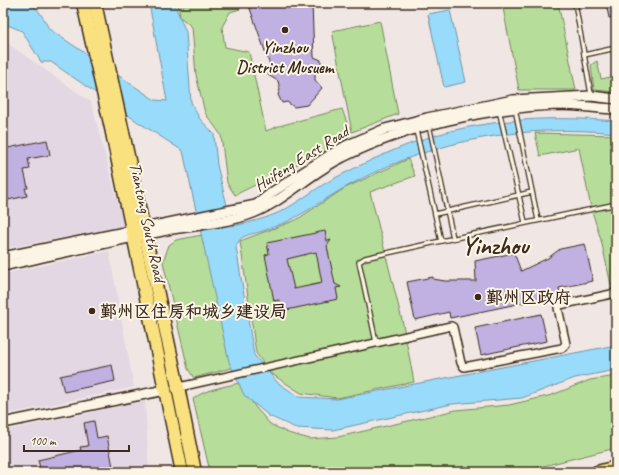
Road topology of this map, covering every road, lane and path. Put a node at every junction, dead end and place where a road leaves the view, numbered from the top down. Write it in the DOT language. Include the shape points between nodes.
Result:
graph roads {
  1 [pos="83,3"];
  2 [pos="95,3"];
  3 [pos="575,3"];
  4 [pos="616,48"];
  5 [pos="584,55"];
  6 [pos="591,96"];
  7 [pos="616,99"];
  8 [pos="514,104"];
  9 [pos="498,106"];
  10 [pos="616,109"];
  11 [pos="428,122"];
  12 [pos="414,125"];
  13 [pos="532,192"];
  14 [pos="518,195"];
  15 [pos="616,208"];
  16 [pos="447,211"];
  17 [pos="435,214"];
  18 [pos="538,220"];
  19 [pos="525,222"];
  20 [pos="139,232"];
  21 [pos="454,238"];
  22 [pos="440,241"];
  23 [pos="3,257"];
  24 [pos="3,266"];
  25 [pos="616,292"];
  26 [pos="376,342"];
  27 [pos="178,387"];
  28 [pos="165,390"];
  29 [pos="3,423"];
  30 [pos="616,467"];
  31 [pos="182,472"];
  32 [pos="195,472"];
  33 [pos="597,472"];
  1 -- 20 [label="main road, Tiantong South Road" via="111,128"];
  2 -- 20 [label="main road" via="116,100"];
  3 -- 5 [label="lane"];
  4 -- 5 [label="lane"];
  5 -- 6 [label="lane"];
  6 -- 7 [label="street, Huifeng East Road"];
  6 -- 8 [label="street, Huifeng East Road"];
  8 -- 9 [label="street, Huifeng East Road"];
  8 -- 10 [label="street, Huifeng East Road"];
  8 -- 13 [label="lane"];
  9 -- 11 [label="street, Huifeng East Road"];
  9 -- 14 [label="lane"];
  11 -- 12 [label="street, Huifeng East Road"];
  11 -- 16 [label="lane"];
  12 -- 17 [label="lane"];
  12 -- 20 [label="street, Huifeng East Road" via="342,157 252,213"];
  13 -- 14 [label="lane"];
  13 -- 18 [label="lane"];
  14 -- 16 [label="lane"];
  14 -- 19 [label="lane"];
  15 -- 18 [label="lane" via="612,205"];
  16 -- 17 [label="lane"];
  16 -- 21 [label="lane"];
  17 -- 22 [label="lane"];
  18 -- 19 [label="lane"];
  19 -- 21 [label="lane"];
  20 -- 23 [label="street, Huifeng East Road"];
  20 -- 24 [label="street, Huifeng East Road"];
  20 -- 27 [label="main road"];
  20 -- 28 [label="main road, Tiantong South Road"];
  21 -- 22 [label="lane"];
  22 -- 26 [label="lane" via="365,258 359,262"];
  25 -- 26 [label="street" via="560,305 558,308 566,344 562,348 464,367 451,326"];
  26 -- 27 [label="street"];
  27 -- 28 [label="street"];
  27 -- 32 [label="main road"];
  28 -- 29 [label="street"];
  28 -- 31 [label="main road, Tiantong South Road"];
  30 -- 33 [label="main road"];
}
